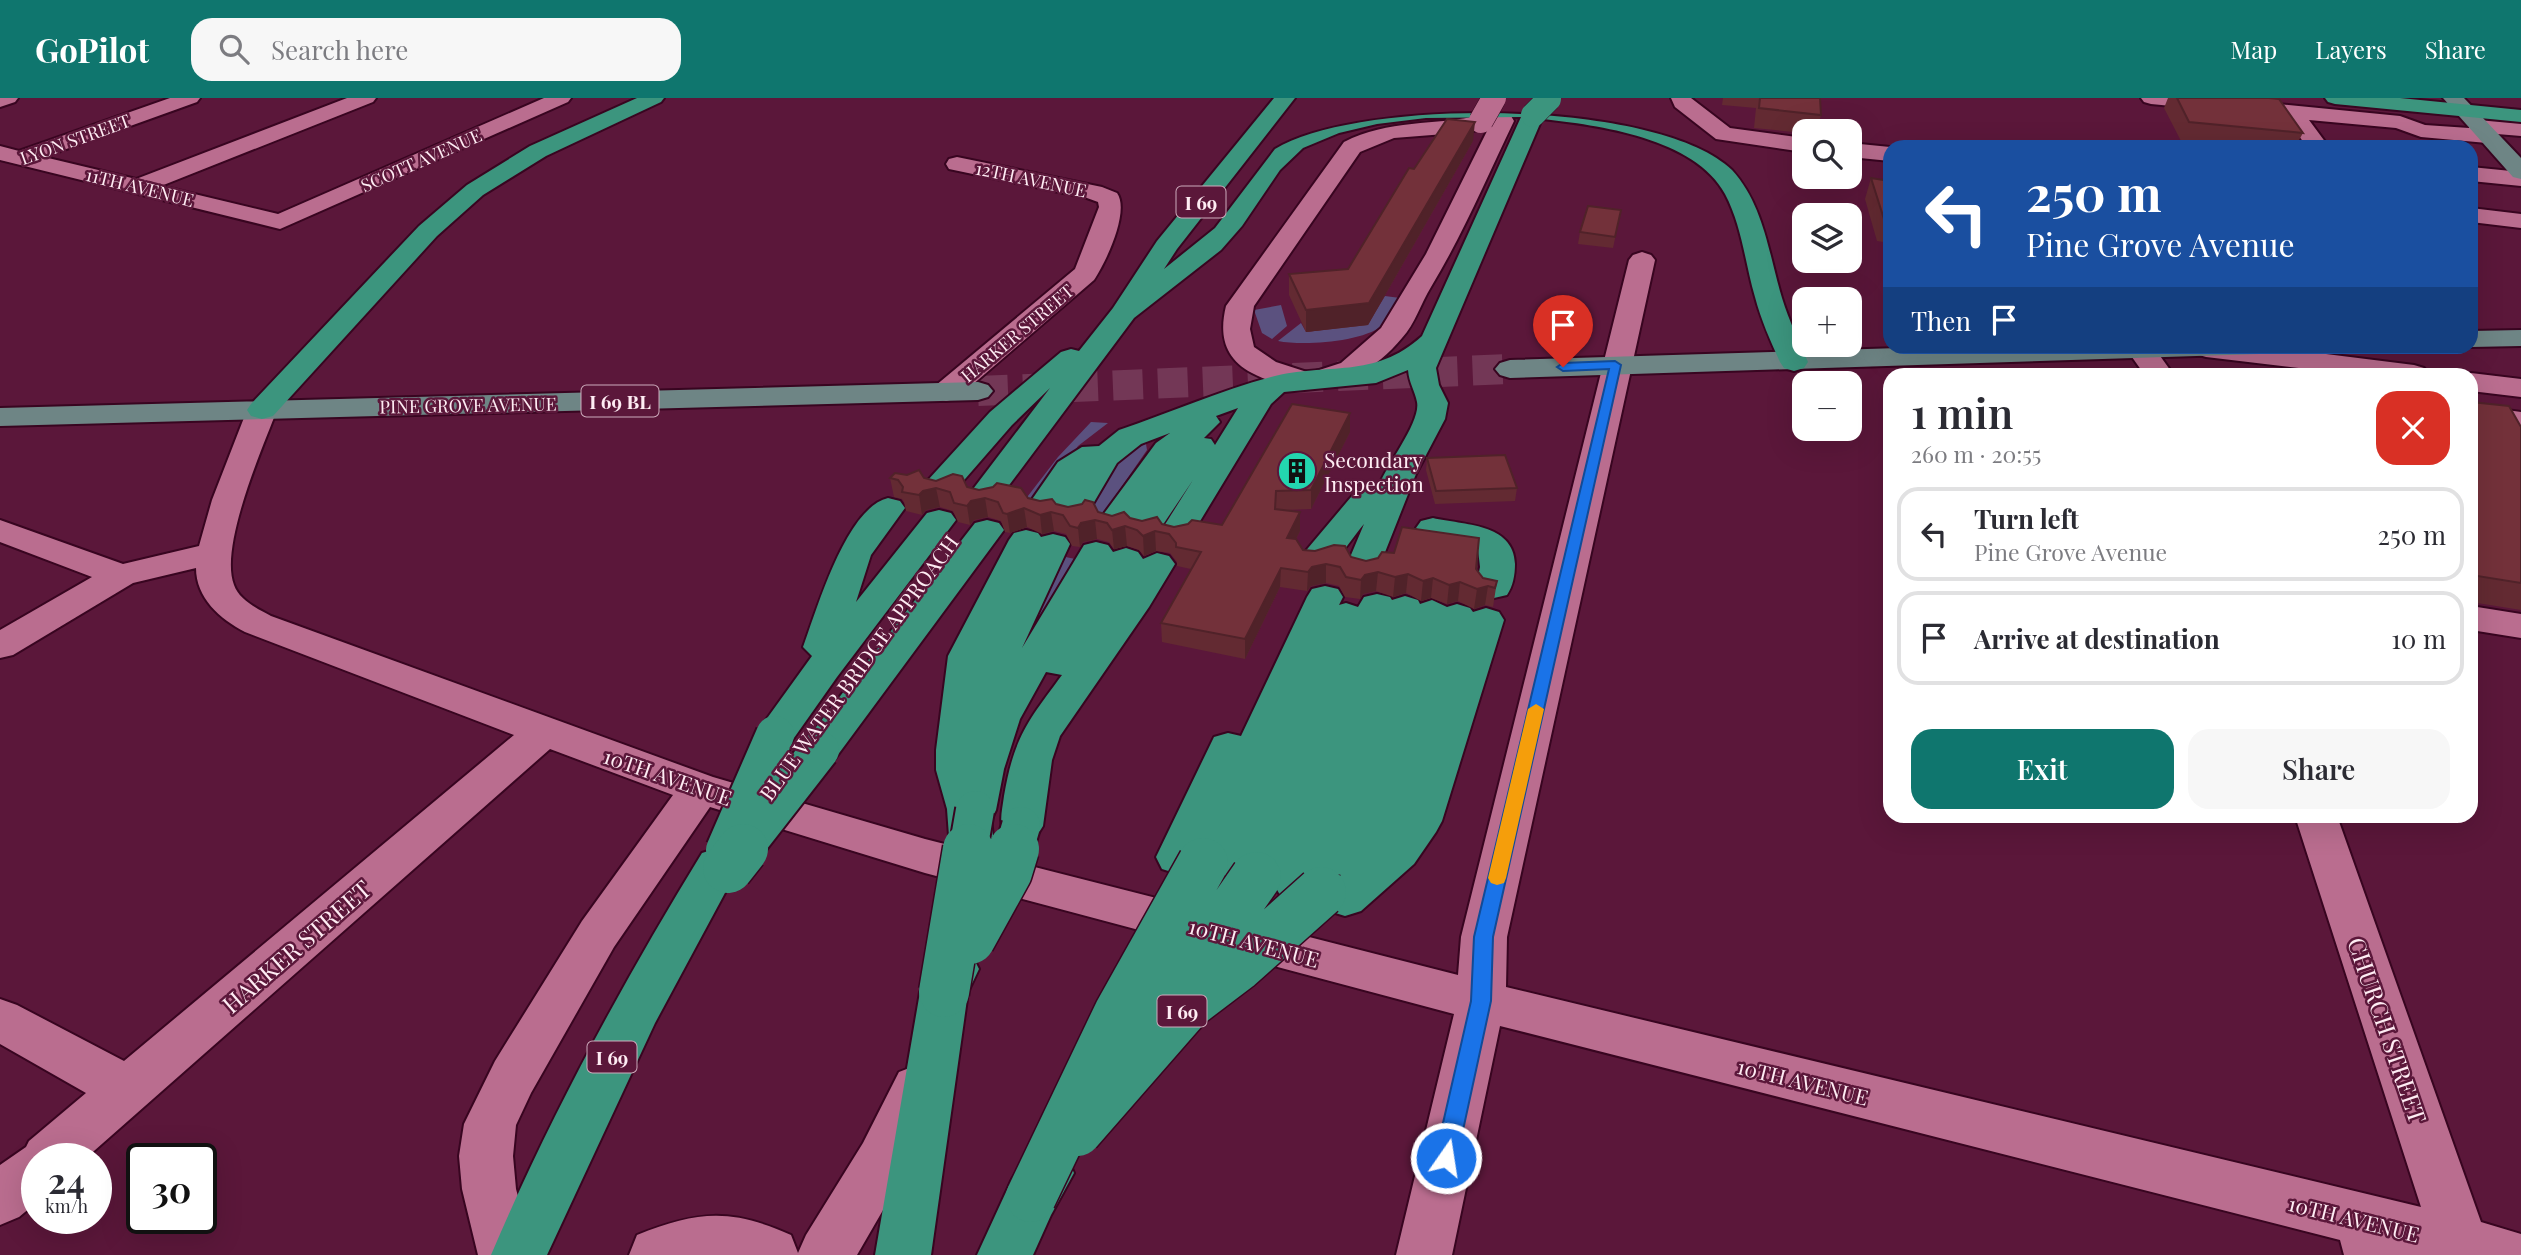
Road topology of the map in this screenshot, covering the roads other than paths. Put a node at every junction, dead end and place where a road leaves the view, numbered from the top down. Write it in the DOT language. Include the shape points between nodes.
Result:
graph roads {
  1 [pos="8,98"];
  2 [pos="190,98"];
  3 [pos="366,98"];
  4 [pos="561,98"];
  5 [pos="654,98"];
  6 [pos="1285,98"];
  7 [pos="1494,98"];
  8 [pos="1516,98"];
  9 [pos="1549,98"];
  10 [pos="1681,98"];
  11 [pos="2151,98"];
  12 [pos="2335,98"];
  13 [pos="0,101"];
  14 [pos="1534,112"];
  15 [pos="2292,112"];
  16 [pos="2521,116"];
  17 [pos="2470,117"];
  18 [pos="2521,130"];
  19 [pos="1484,134"];
  20 [pos="2427,139"];
  21 [pos="2313,140"];
  22 [pos="1792,143"];
  23 [pos="1862,151"];
  24 [pos="1883,153"];
  25 [pos="7,159"];
  26 [pos="957,164"];
  27 [pos="2521,172"];
  28 [pos="2478,175"];
  29 [pos="2521,179"];
  30 [pos="137,187"];
  31 [pos="1105,196"];
  32 [pos="2478,216"];
  33 [pos="2521,221"];
  34 [pos="280,222"];
  35 [pos="1642,260"];
  36 [pos="1112,327"];
  37 [pos="1437,337"];
  38 [pos="2521,338"];
  39 [pos="2478,339"];
  40 [pos="2025,354"];
  41 [pos="2247,354"];
  42 [pos="1794,362"];
  43 [pos="1615,365"];
  44 [pos="1059,366"];
  45 [pos="2343,368"];
  46 [pos="1510,369"];
  47 [pos="2478,383"];
  48 [pos="1281,387"];
  49 [pos="2521,388"];
  50 [pos="978,391"];
  51 [pos="947,392"];
  52 [pos="262,410"];
  53 [pos="2478,415"];
  54 [pos="0,417"];
  55 [pos="2521,421"];
  56 [pos="950,506"];
  57 [pos="1417,511"];
  58 [pos="0,530"];
  59 [pos="1135,543"];
  60 [pos="213,553"];
  61 [pos="121,575"];
  62 [pos="1387,592"];
  63 [pos="2478,619"];
  64 [pos="2521,626"];
  65 [pos="0,646"];
  66 [pos="544,732"];
  67 [pos="798,742"];
  68 [pos="700,789"];
  69 [pos="986,812"];
  70 [pos="2319,823"];
  71 [pos="1264,879"];
  72 [pos="675,937"];
  73 [pos="1181,1000"];
  74 [pos="1481,1001"];
  75 [pos="943,1004"];
  76 [pos="0,1020"];
  77 [pos="1119,1037"];
  78 [pos="129,1090"];
  79 [pos="66,1143"];
  80 [pos="1062,1148"];
  81 [pos="21,1181"];
  82 [pos="1031,1197"];
  83 [pos="0,1199"];
  84 [pos="2367,1238"];
  85 [pos="2483,1250"];
  86 [pos="506,1255"];
  87 [pos="519,1255"];
  88 [pos="657,1255"];
  89 [pos="771,1255"];
  90 [pos="826,1255"];
  91 [pos="903,1255"];
  92 [pos="1005,1255"];
  93 [pos="1424,1255"];
  1 -- 13 [label="street"];
  2 -- 25 [label="street, LYON STREET"];
  3 -- 30 [label="street"];
  4 -- 34 [label="street, SCOTT AVENUE"];
  5 -- 52 [label="highway" via="529,156 468,195 428,231"];
  6 -- 36 [label="highway, I 69" via="1166,246"];
  7 -- 19 [label="street, bridge"];
  8 -- 19 [label="street"];
  9 -- 14 [label="highway, bridge"];
  10 -- 22 [label="street" via="1724,134"];
  11 -- 15 [label="street"];
  12 -- 17 [label="highway"];
  14 -- 37 [label="highway, I 69"];
  15 -- 20 [label="street" via="2400,122"];
  15 -- 21 [label="street"];
  16 -- 17 [label="highway"];
  17 -- 18 [label="street"];
  17 -- 20 [label="street"];
  17 -- 27 [label="main road"];
  19 -- 48 [label="street" via="1475,181 1439,254 1384,341 1351,369"];
  19 -- 48 [label="street" via="1390,132 1352,148 1240,306 1236,321 1241,349 1278,374"];
  23 -- 24 [label="street"];
  25 -- 30 [label="street, 11TH AVENUE"];
  26 -- 31 [label="street, 12TH AVENUE"];
  28 -- 29 [label="street"];
  30 -- 34 [label="street, 11TH AVENUE"];
  31 -- 51 [label="street, HARKER STREET" via="1111,207 1085,274"];
  32 -- 33 [label="street"];
  35 -- 43 [label="street"];
  36 -- 42 [label="highway" via="1212,245 1277,159 1296,143 1366,115 1461,104 1590,116 1660,137 1697,155 1725,177 1746,217 1773,315"];
  36 -- 44 [label="highway"];
  36 -- 56 [label="highway" via="1091,387"];
  37 -- 48 [label="highway, I 69" via="1419,354 1384,372"];
  37 -- 57 [label="highway, I 69" via="1421,376 1432,410"];
  38 -- 39 [label="main road"];
  40 -- 42 [label="main road"];
  41 -- 45 [label="street"];
  42 -- 43 [label="main road"];
  43 -- 46 [label="main road"];
  43 -- 74 [label="street" via="1484,937"];
  44 -- 56 [label="highway"];
  44 -- 56 [label="highway" via="993,406 944,448"];
  47 -- 49 [label="street"];
  48 -- 59 [label="highway, I 69" via="1259,399"];
  48 -- 59 [label="highway, I 69" via="1216,423"];
  48 -- 69 [label="highway, I 69" via="1130,437 1069,469 1049,527 967,656 957,770"];
  50 -- 51 [label="main road, PINE GROVE AVENUE / I 69 BL"];
  51 -- 52 [label="main road, PINE GROVE AVENUE / I 69 BL"];
  52 -- 54 [label="main road, PINE GROVE AVENUE / I 69 BL"];
  52 -- 60 [label="street, 10TH AVENUE"];
  53 -- 55 [label="street"];
  56 -- 67 [label="highway"];
  56 -- 67 [label="highway" via="823,668"];
  56 -- 67 [label="highway" via="845,606 822,647"];
  57 -- 62 [label="highway, I 69"];
  57 -- 62 [label="highway, I 69" via="1404,524"];
  57 -- 62 [label="highway, I 69" via="1491,544 1499,561"];
  58 -- 61 [label="street"];
  59 -- 69 [label="highway, I 69" via="1031,760"];
  59 -- 69 [label="highway, I 69" via="1009,701 992,739"];
  60 -- 61 [label="street"];
  60 -- 66 [label="street, 10TH AVENUE" via="216,588 249,620"];
  61 -- 65 [label="street"];
  62 -- 71 [label="highway, I 69"];
  62 -- 71 [label="highway, I 69"];
  62 -- 71 [label="highway, I 69" via="1352,822 1342,839"];
  62 -- 71 [label="highway, I 69" via="1467,684 1421,821 1398,852"];
  63 -- 64 [label="street"];
  66 -- 68 [label="street, 10TH AVENUE"];
  66 -- 78 [label="street, HARKER STREET"];
  67 -- 72 [label="highway, bridge"];
  67 -- 72 [label="highway, BLUE WATER BRIDGE APPROACH / I 69, bridge"];
  68 -- 74 [label="street, 10TH AVENUE" via="925,856"];
  68 -- 86 [label="street" via="598,934 490,1124 485,1156 489,1189"];
  69 -- 75 [label="highway, I 69, bridge"];
  69 -- 75 [label="highway, I 69, bridge" via="1007,872 970,939"];
  70 -- 85 [label="street, CHURCH STREET"];
  71 -- 73 [label="highway, I 69, bridge"];
  71 -- 73 [label="highway, I 69, bridge" via="1238,966"];
  71 -- 77 [label="highway, I 69, bridge"];
  72 -- 87 [label="highway, BLUE WATER BRIDGE APPROACH / I 69" via="568,1144"];
  73 -- 77 [label="highway, I 69"];
  73 -- 80 [label="highway, I 69, bridge"];
  74 -- 84 [label="street, 10TH AVENUE"];
  74 -- 93 [label="street"];
  75 -- 90 [label="street" via="907,1113"];
  75 -- 91 [label="highway"];
  76 -- 78 [label="street"];
  77 -- 80 [label="highway, I 69, bridge"];
  77 -- 82 [label="highway, I 69, bridge"];
  78 -- 79 [label="street, HARKER STREET"];
  80 -- 82 [label="highway, I 69, bridge"];
  81 -- 83 [label="street"];
  82 -- 92 [label="highway, I 69"];
  84 -- 85 [label="street, 10TH AVENUE"];
  88 -- 89 [label="street" via="706,1242 737,1243"];
}
